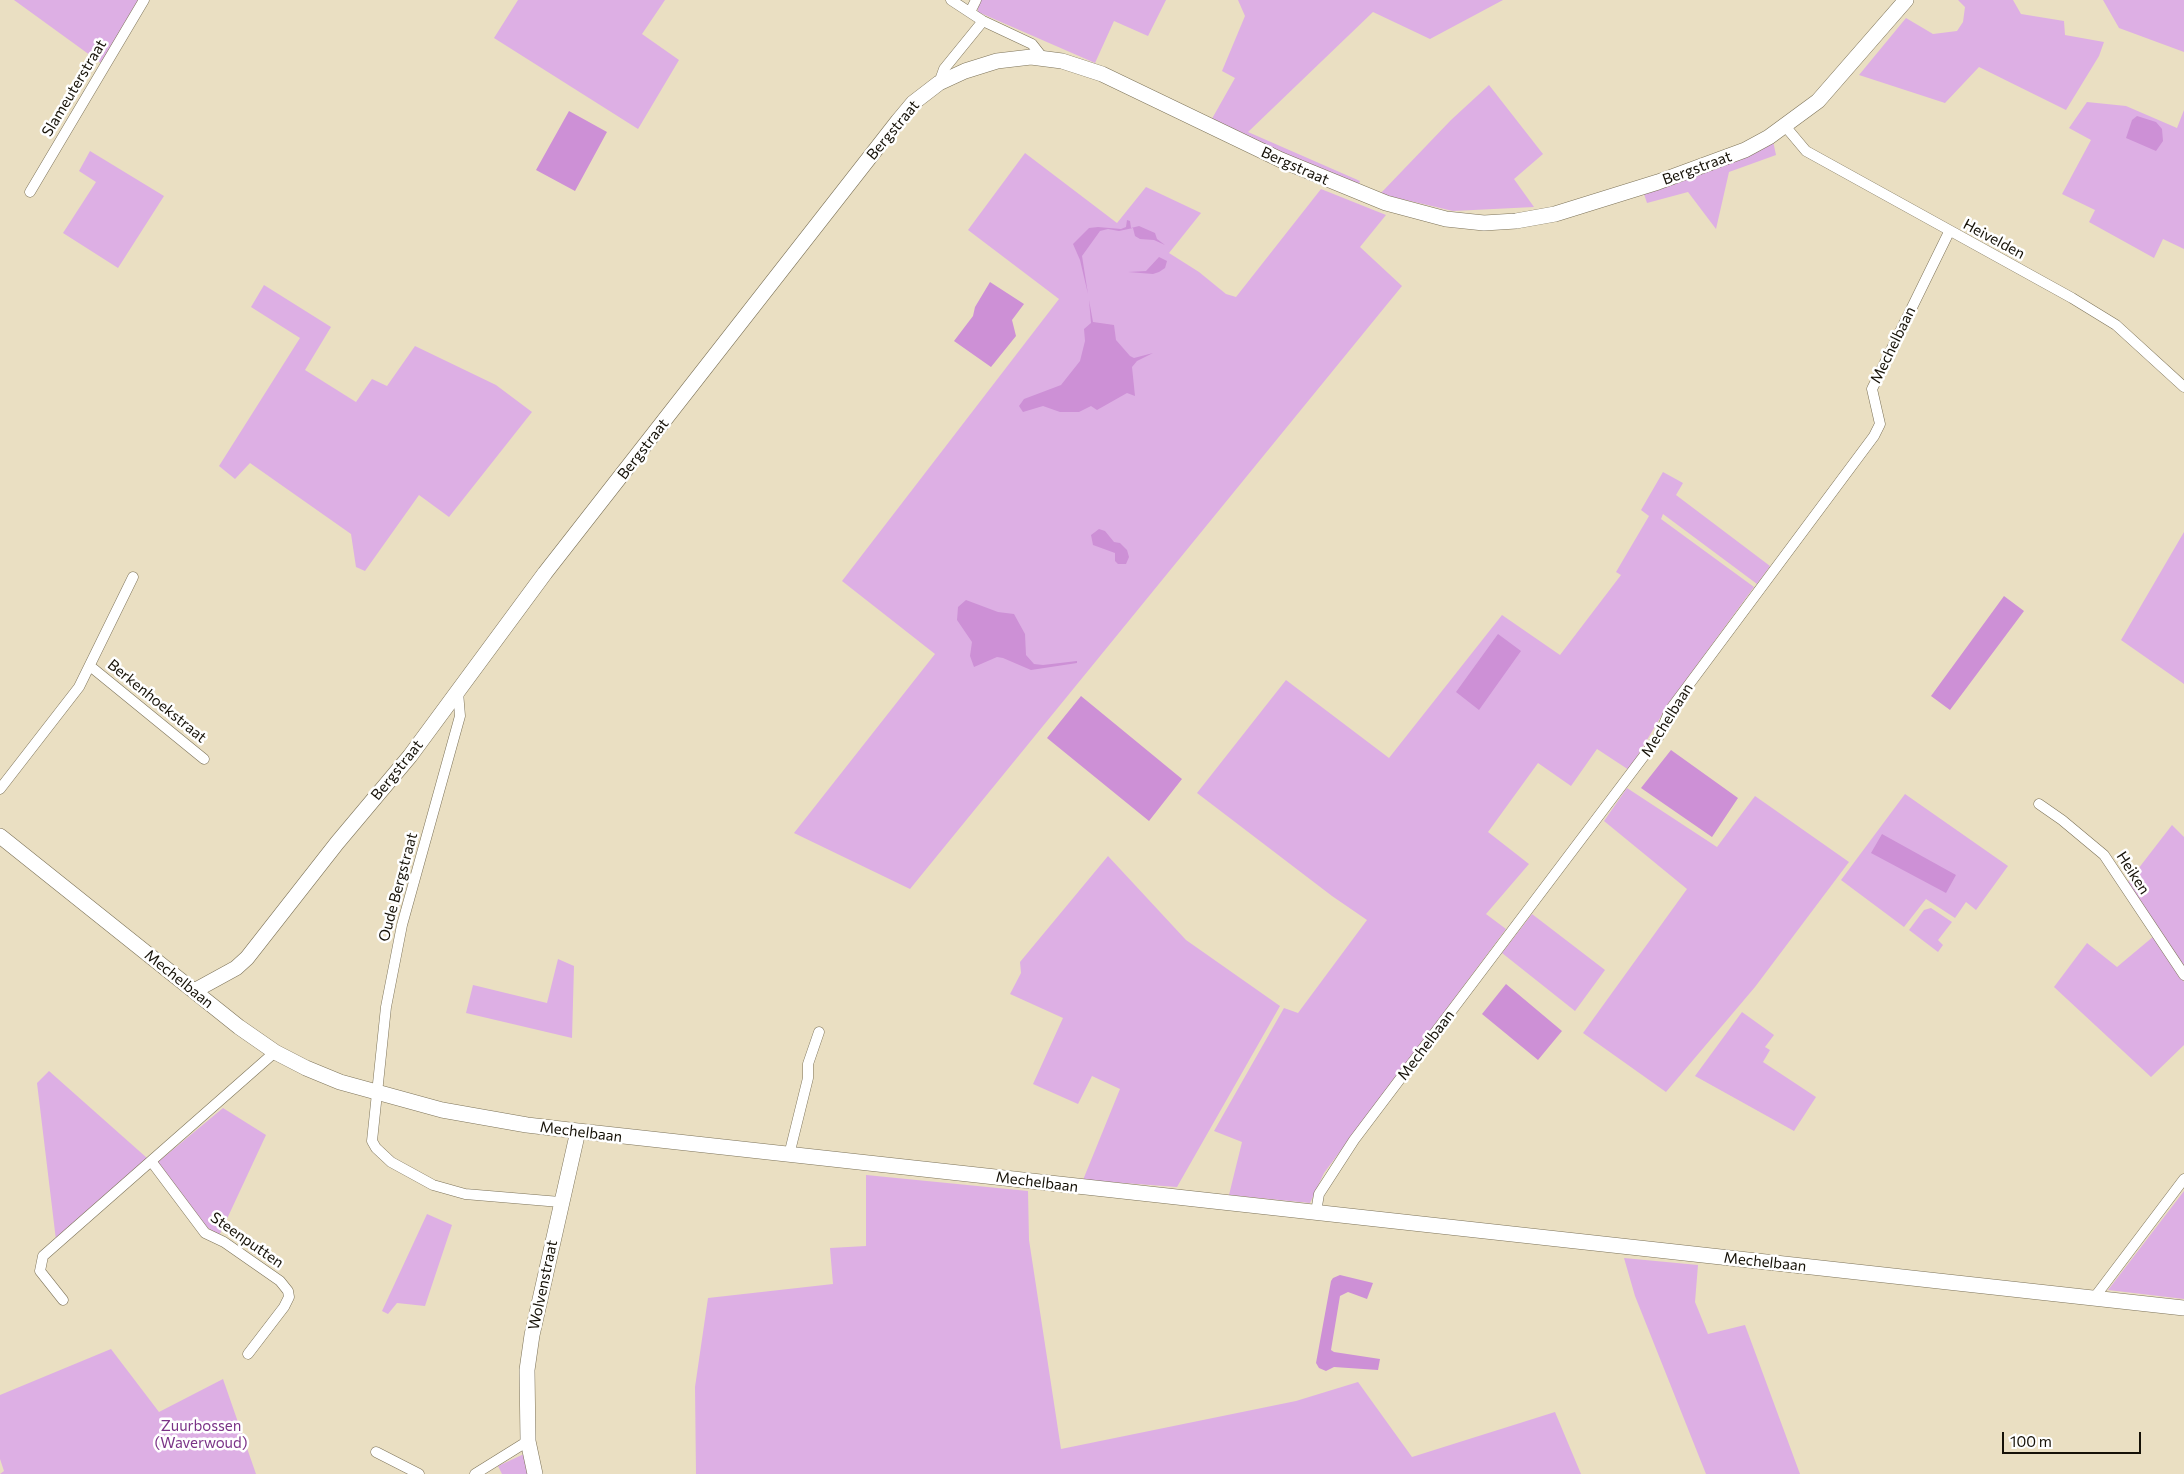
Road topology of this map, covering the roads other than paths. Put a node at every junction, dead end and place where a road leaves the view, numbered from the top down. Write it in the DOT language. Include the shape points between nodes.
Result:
graph roads {
  1 [pos="144,0"];
  2 [pos="951,0"];
  3 [pos="976,0"];
  4 [pos="1906,0"];
  5 [pos="970,12"];
  6 [pos="983,21"];
  7 [pos="1043,58"];
  8 [pos="939,83"];
  9 [pos="1785,126"];
  10 [pos="30,192"];
  11 [pos="1950,232"];
  12 [pos="2184,387"];
  13 [pos="133,577"];
  14 [pos="90,666"];
  15 [pos="458,692"];
  16 [pos="204,759"];
  17 [pos="0,789"];
  18 [pos="2039,804"];
  19 [pos="0,836"];
  20 [pos="2184,975"];
  21 [pos="194,991"];
  22 [pos="819,1032"];
  23 [pos="275,1052"];
  24 [pos="376,1093"];
  25 [pos="578,1132"];
  26 [pos="788,1154"];
  27 [pos="151,1160"];
  28 [pos="2184,1179"];
  29 [pos="560,1202"];
  30 [pos="1316,1212"];
  31 [pos="2094,1298"];
  32 [pos="63,1300"];
  33 [pos="2184,1308"];
  34 [pos="248,1354"];
  35 [pos="528,1441"];
  36 [pos="376,1452"];
  37 [pos="419,1474"];
  38 [pos="475,1474"];
  39 [pos="535,1474"];
  1 -- 10 [label="street, Slameuterstraat"];
  2 -- 5 [label="street"];
  3 -- 5 [label="street"];
  4 -- 9 [label="street, Bergstraat" via="1818,101"];
  5 -- 6 [label="street"];
  6 -- 7 [label="street" via="1032,44"];
  6 -- 8 [label="street" via="944,69"];
  7 -- 8 [label="street, Bergstraat" via="997,61"];
  7 -- 9 [label="street, Bergstraat" via="1102,74 1212,129 1352,191 1416,213 1462,221 1516,221 1555,214 1746,150"];
  8 -- 15 [label="street, Bergstraat" via="913,103 898,121 545,573"];
  9 -- 11 [label="street, Heivelden" via="1806,151"];
  11 -- 12 [label="street, Heivelden" via="2116,325"];
  11 -- 30 [label="street, Mechelbaan" via="1872,389 1880,424 1874,436 1670,710 1659,736 1354,1140 1319,1194"];
  13 -- 14 [label="street, Berkenhoekstraat"];
  14 -- 16 [label="street, Berkenhoekstraat"];
  14 -- 17 [label="street, Berkenhoekstraat" via="79,687"];
  15 -- 21 [label="street, Bergstraat" via="247,958 236,968"];
  15 -- 24 [label="street, Oude Bergstraat" via="460,716 400,934 386,1007"];
  18 -- 20 [label="street, Heiken" via="2104,855"];
  19 -- 21 [label="street, Mechelbaan"];
  21 -- 23 [label="street, Mechelbaan"];
  22 -- 26 [label="street" via="808,1064 808,1078"];
  23 -- 24 [label="street, Mechelbaan" via="322,1075"];
  23 -- 27 [label="street"];
  24 -- 25 [label="street, Mechelbaan" via="480,1117"];
  24 -- 29 [label="street" via="372,1140 391,1162 433,1185 465,1194"];
  25 -- 26 [label="street, Mechelbaan"];
  25 -- 29 [label="street, Wolvenstraat"];
  26 -- 30 [label="street, Mechelbaan"];
  27 -- 32 [label="street" via="43,1256 40,1271"];
  27 -- 34 [label="street, Steenputten" via="205,1232 280,1281 288,1291 289,1297"];
  28 -- 31 [label="street"];
  29 -- 35 [label="street, Wolvenstraat" via="530,1352"];
  30 -- 31 [label="street, Mechelbaan"];
  31 -- 33 [label="street, Mechelbaan"];
  35 -- 38 [label="street"];
  35 -- 39 [label="street, Wolvenstraat"];
  36 -- 37 [label="street"];
}
